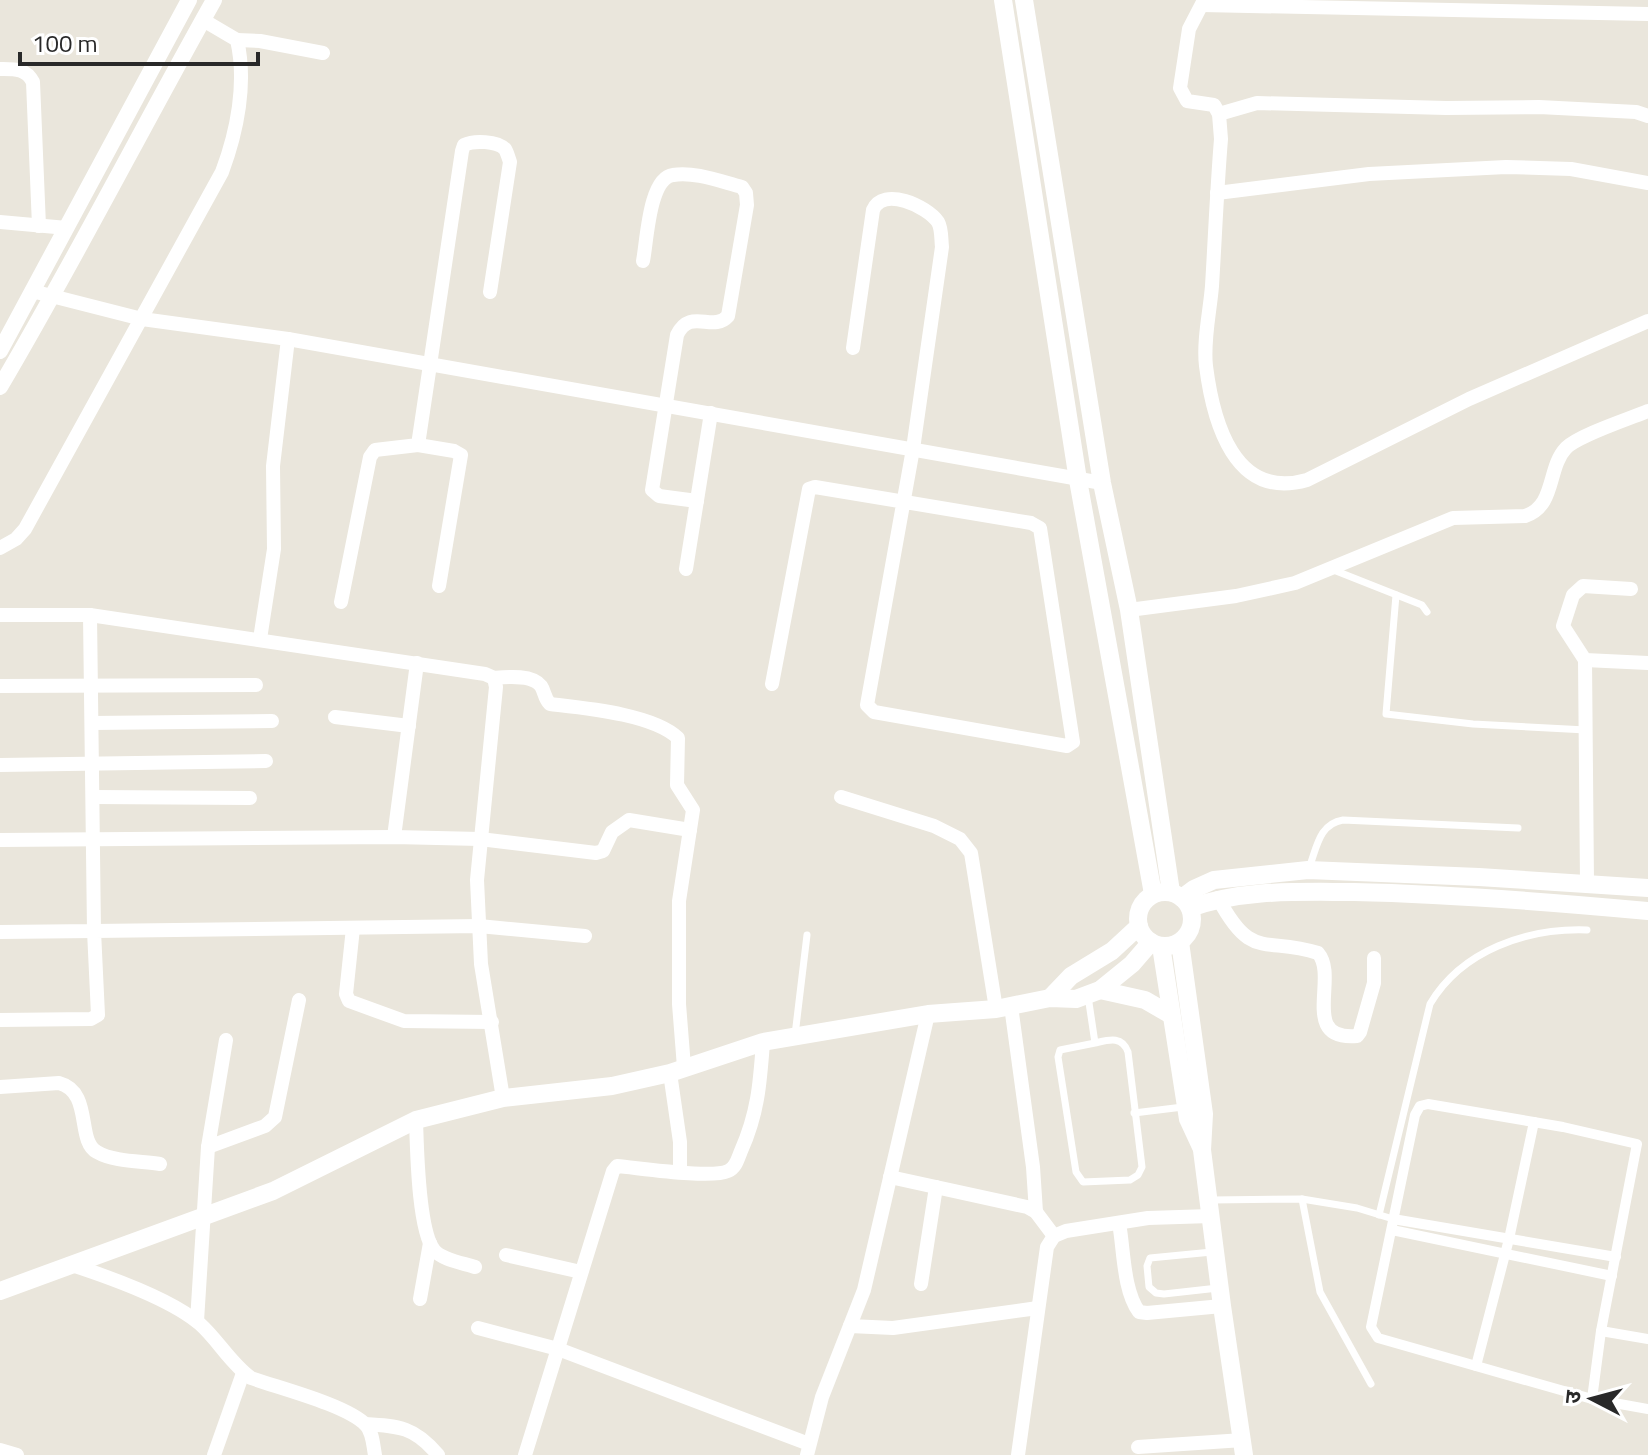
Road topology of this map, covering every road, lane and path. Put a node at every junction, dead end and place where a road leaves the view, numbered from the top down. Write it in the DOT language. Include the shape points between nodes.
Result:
graph roads {
  1 [pos="189,0"];
  2 [pos="214,0"];
  3 [pos="1003,0"];
  4 [pos="1024,0"];
  5 [pos="1203,2"];
  6 [pos="1648,14"];
  7 [pos="203,20"];
  8 [pos="237,40"];
  9 [pos="323,53"];
  10 [pos="0,60"];
  11 [pos="0,69"];
  12 [pos="1219,114"];
  13 [pos="1648,116"];
  14 [pos="1648,183"];
  15 [pos="1217,193"];
  16 [pos="0,222"];
  17 [pos="39,226"];
  18 [pos="67,228"];
  19 [pos="643,261"];
  20 [pos="32,291"];
  21 [pos="490,292"];
  22 [pos="53,297"];
  23 [pos="142,319"];
  24 [pos="1648,321"];
  25 [pos="288,339"];
  26 [pos="2,343"];
  27 [pos="853,348"];
  28 [pos="431,364"];
  29 [pos="0,387"];
  30 [pos="665,405"];
  31 [pos="1648,411"];
  32 [pos="711,413"];
  33 [pos="418,445"];
  34 [pos="913,449"];
  35 [pos="1078,480"];
  36 [pos="1102,483"];
  37 [pos="697,501"];
  38 [pos="904,502"];
  39 [pos="0,548"];
  40 [pos="1329,568"];
  41 [pos="686,569"];
  42 [pos="439,586"];
  43 [pos="1631,589"];
  44 [pos="1396,595"];
  45 [pos="341,602"];
  46 [pos="1129,610"];
  47 [pos="1427,612"];
  48 [pos="0,615"];
  49 [pos="90,615"];
  50 [pos="260,639"];
  51 [pos="1585,660"];
  52 [pos="417,663"];
  53 [pos="1648,663"];
  54 [pos="494,678"];
  55 [pos="772,684"];
  56 [pos="91,685"];
  57 [pos="256,685"];
  58 [pos="0,686"];
  59 [pos="335,717"];
  60 [pos="272,721"];
  61 [pos="92,723"];
  62 [pos="409,726"];
  63 [pos="1586,730"];
  64 [pos="266,761"];
  65 [pos="93,762"];
  66 [pos="0,765"];
  67 [pos="93,797"];
  68 [pos="841,797"];
  69 [pos="250,798"];
  70 [pos="1518,828"];
  71 [pos="690,830"];
  72 [pos="394,837"];
  73 [pos="94,838"];
  74 [pos="480,839"];
  75 [pos="0,840"];
  76 [pos="1308,870"];
  77 [pos="1587,883"];
  78 [pos="1648,888"];
  79 [pos="1174,898"];
  80 [pos="1218,898"];
  81 [pos="1648,911"];
  82 [pos="479,926"];
  83 [pos="1139,926"];
  84 [pos="353,928"];
  85 [pos="1587,930"];
  86 [pos="94,931"];
  87 [pos="0,932"];
  88 [pos="807,935"];
  89 [pos="585,936"];
  90 [pos="1180,942"];
  91 [pos="1156,944"];
  92 [pos="1374,958"];
  93 [pos="1094,993"];
  94 [pos="1050,998"];
  95 [pos="299,1000"];
  96 [pos="1004,1008"];
  97 [pos="928,1014"];
  98 [pos="1171,1015"];
  99 [pos="0,1020"];
  100 [pos="492,1022"];
  101 [pos="795,1037"];
  102 [pos="226,1040"];
  103 [pos="763,1042"];
  104 [pos="1095,1043"];
  105 [pos="677,1070"];
  106 [pos="0,1087"];
  107 [pos="503,1098"];
  108 [pos="1186,1107"];
  109 [pos="1134,1113"];
  110 [pos="416,1120"];
  111 [pos="1534,1122"];
  112 [pos="1642,1145"];
  113 [pos="208,1147"];
  114 [pos="1202,1150"];
  115 [pos="160,1164"];
  116 [pos="680,1171"];
  117 [pos="890,1177"];
  118 [pos="936,1187"];
  119 [pos="1302,1199"];
  120 [pos="1210,1208"];
  121 [pos="1036,1212"];
  122 [pos="1379,1215"];
  123 [pos="203,1216"];
  124 [pos="1119,1223"];
  125 [pos="1393,1224"];
  126 [pos="1054,1236"];
  127 [pos="1509,1239"];
  128 [pos="430,1243"];
  129 [pos="1216,1252"];
  130 [pos="1505,1252"];
  131 [pos="506,1255"];
  132 [pos="1616,1257"];
  133 [pos="69,1264"];
  134 [pos="475,1267"];
  135 [pos="581,1272"];
  136 [pos="1612,1276"];
  137 [pos="921,1284"];
  138 [pos="0,1291"];
  139 [pos="1221,1297"];
  140 [pos="420,1299"];
  141 [pos="1038,1308"];
  142 [pos="197,1321"];
  143 [pos="850,1326"];
  144 [pos="478,1328"];
  145 [pos="1601,1331"];
  146 [pos="1648,1339"];
  147 [pos="558,1349"];
  148 [pos="1476,1366"];
  149 [pos="243,1373"];
  150 [pos="1371,1384"];
  151 [pos="1592,1399"];
  152 [pos="1648,1409"];
  153 [pos="365,1424"];
  154 [pos="1138,1447"];
  155 [pos="1243,1448"];
  156 [pos="0,1450"];
  157 [pos="808,1450"];
  158 [pos="17,1455"];
  159 [pos="214,1455"];
  160 [pos="375,1455"];
  161 [pos="438,1455"];
  162 [pos="525,1455"];
  163 [pos="1018,1455"];
  1 -- 18 [label="street"];
  2 -- 7 [label="street"];
  3 -- 35 [label="main road"];
  4 -- 36 [label="main road"];
  5 -- 6 [label="street"];
  5 -- 12 [label="street" via="1189,29 1180,88 1187,101 1214,105"];
  7 -- 8 [label="street"];
  7 -- 22 [label="street"];
  8 -- 9 [label="street"];
  8 -- 23 [label="street" via="241,60 235,139"];
  10 -- 11 [label="street"];
  11 -- 17 [label="street" via="27,72 33,82"];
  12 -- 13 [label="street" via="1257,103 1539,107"];
  12 -- 15 [label="street"];
  14 -- 15 [label="street" via="1571,169 1506,167 1369,174"];
  15 -- 24 [label="street" via="1206,363 1229,449 1246,470 1264,481 1280,485 1307,480 1469,399"];
  16 -- 17 [label="street"];
  17 -- 18 [label="street"];
  18 -- 20 [label="street"];
  19 -- 30 [label="street" via="654,198 664,179 691,176 742,187 747,205 728,316 682,326"];
  20 -- 22 [label="street"];
  20 -- 26 [label="street"];
  21 -- 28 [label="street" via="510,162 506,150 497,145 470,142 462,151"];
  22 -- 23 [label="street"];
  22 -- 29 [label="street"];
  23 -- 25 [label="street"];
  23 -- 39 [label="street" via="25,529"];
  25 -- 28 [label="street"];
  25 -- 50 [label="street" via="273,466 274,549"];
  27 -- 34 [label="street" via="873,210 876,202 895,198 937,219 941,230"];
  28 -- 30 [label="street"];
  28 -- 33 [label="street"];
  30 -- 32 [label="street"];
  30 -- 37 [label="street" via="652,490 659,496"];
  31 -- 40 [label="street" via="1570,444 1560,455 1536,512 1453,518"];
  32 -- 34 [label="street"];
  32 -- 37 [label="street"];
  33 -- 42 [label="street" via="461,455"];
  33 -- 45 [label="street" via="385,447 370,457"];
  34 -- 35 [label="street"];
  34 -- 38 [label="street"];
  35 -- 36 [label="street"];
  35 -- 79 [label="main road"];
  36 -- 46 [label="main road"];
  37 -- 41 [label="street"];
  38 -- 38 [label="street" via="1040,528 1073,742 1067,746 874,712 867,705"];
  38 -- 55 [label="street" via="809,489"];
  40 -- 44 [label="lane"];
  40 -- 46 [label="street" via="1266,590"];
  43 -- 51 [label="street" via="1583,586 1573,595 1563,626"];
  44 -- 47 [label="lane"];
  44 -- 63 [label="lane" via="1386,714"];
  46 -- 79 [label="main road"];
  48 -- 49 [label="street"];
  49 -- 50 [label="street"];
  49 -- 56 [label="street"];
  50 -- 52 [label="street"];
  51 -- 53 [label="street"];
  51 -- 63 [label="street"];
  52 -- 54 [label="street"];
  52 -- 62 [label="street"];
  54 -- 71 [label="street" via="534,681 550,704 636,719 673,733 679,745 677,785 693,810"];
  54 -- 74 [label="street"];
  56 -- 57 [label="street"];
  56 -- 58 [label="street"];
  56 -- 61 [label="street"];
  59 -- 62 [label="street"];
  60 -- 61 [label="street"];
  61 -- 65 [label="street"];
  62 -- 72 [label="street"];
  63 -- 77 [label="street"];
  64 -- 65 [label="street"];
  65 -- 66 [label="street"];
  65 -- 67 [label="street"];
  67 -- 69 [label="street"];
  67 -- 73 [label="street"];
  68 -- 96 [label="street" via="934,826 960,839 971,853"];
  70 -- 76 [label="lane" via="1331,822"];
  71 -- 74 [label="street" via="629,820 596,853"];
  71 -- 105 [label="street" via="679,901"];
  72 -- 73 [label="street"];
  72 -- 74 [label="street"];
  73 -- 75 [label="street"];
  73 -- 86 [label="street"];
  74 -- 82 [label="street"];
  76 -- 77 [label="main road"];
  76 -- 79 [label="main road" via="1214,880"];
  77 -- 78 [label="main road"];
  79 -- 80 [label="main road"];
  79 -- 83 [label="main road" via="1140,908"];
  79 -- 90 [label="main road" via="1191,927"];
  80 -- 81 [label="main road" via="1274,892 1423,893"];
  80 -- 92 [label="street" via="1230,921 1252,940 1318,953 1325,964 1324,1018 1334,1033 1350,1037 1360,1032 1374,983"];
  82 -- 84 [label="street"];
  82 -- 89 [label="street"];
  82 -- 100 [label="street"];
  83 -- 91 [label="main road"];
  83 -- 94 [label="main road"];
  84 -- 86 [label="street"];
  84 -- 100 [label="street" via="349,1001 404,1021"];
  85 -- 122 [label="lane" via="1505,941 1462,966 1439,989 1426,1019"];
  86 -- 87 [label="street"];
  86 -- 99 [label="street" via="98,1015"];
  88 -- 101 [label="lane"];
  90 -- 91 [label="main road"];
  90 -- 114 [label="main road" via="1204,1114"];
  91 -- 93 [label="main road"];
  91 -- 98 [label="main road"];
  93 -- 94 [label="main road"];
  93 -- 98 [label="main road" via="1145,1000"];
  93 -- 104 [label="lane"];
  94 -- 96 [label="main road"];
  95 -- 113 [label="street" via="275,1117 265,1126"];
  96 -- 97 [label="main road"];
  96 -- 121 [label="street" via="1033,1167"];
  97 -- 101 [label="main road"];
  97 -- 117 [label="street"];
  98 -- 108 [label="main road"];
  100 -- 107 [label="street"];
  101 -- 103 [label="main road"];
  102 -- 113 [label="street"];
  103 -- 105 [label="main road"];
  103 -- 116 [label="street" via="753,1126 734,1168 726,1173"];
  104 -- 109 [label="lane" via="1125,1044"];
  104 -- 109 [label="lane" via="1065,1047 1058,1057 1078,1179 1091,1184 1138,1175 1143,1158"];
  105 -- 107 [label="main road" via="612,1086"];
  105 -- 116 [label="street"];
  106 -- 115 [label="street" via="68,1086 78,1099 92,1148"];
  107 -- 110 [label="main road"];
  108 -- 109 [label="lane"];
  108 -- 114 [label="main road"];
  110 -- 123 [label="main road" via="273,1191"];
  110 -- 128 [label="street"];
  111 -- 112 [label="street"];
  111 -- 125 [label="street" via="1420,1106"];
  111 -- 127 [label="street"];
  112 -- 132 [label="street"];
  113 -- 123 [label="street"];
  114 -- 120 [label="main road"];
  116 -- 135 [label="street" via="617,1166"];
  117 -- 118 [label="street"];
  117 -- 143 [label="street" via="864,1290"];
  118 -- 121 [label="street"];
  118 -- 137 [label="street"];
  119 -- 120 [label="lane"];
  119 -- 122 [label="lane"];
  119 -- 150 [label="lane" via="1320,1292"];
  120 -- 124 [label="street"];
  120 -- 129 [label="main road"];
  121 -- 126 [label="street"];
  122 -- 125 [label="lane"];
  123 -- 133 [label="main road"];
  123 -- 142 [label="street"];
  124 -- 126 [label="street"];
  124 -- 139 [label="street" via="1129,1287 1139,1312"];
  125 -- 127 [label="street"];
  125 -- 130 [label="street"];
  125 -- 148 [label="street" via="1373,1332 1378,1338"];
  126 -- 141 [label="street" via="1047,1247"];
  127 -- 130 [label="street"];
  127 -- 132 [label="street"];
  128 -- 134 [label="street" via="439,1254"];
  128 -- 140 [label="street"];
  129 -- 139 [label="main road"];
  129 -- 139 [label="lane" via="1150,1258 1149,1287 1156,1293"];
  130 -- 136 [label="street"];
  130 -- 148 [label="street"];
  131 -- 135 [label="street"];
  132 -- 136 [label="street"];
  133 -- 138 [label="main road"];
  133 -- 142 [label="street"];
  135 -- 147 [label="street"];
  136 -- 145 [label="street"];
  139 -- 155 [label="main road"];
  141 -- 143 [label="street" via="893,1328"];
  141 -- 163 [label="street"];
  142 -- 149 [label="street"];
  143 -- 157 [label="street"];
  144 -- 147 [label="street"];
  145 -- 146 [label="street"];
  145 -- 151 [label="street"];
  147 -- 157 [label="street"];
  147 -- 162 [label="street"];
  148 -- 151 [label="street"];
  149 -- 153 [label="street" via="345,1411"];
  149 -- 159 [label="street"];
  151 -- 152 [label="street"];
  153 -- 160 [label="street"];
  153 -- 161 [label="street" via="401,1426"];
  154 -- 155 [label="street"];
  156 -- 158 [label="street"];
}
